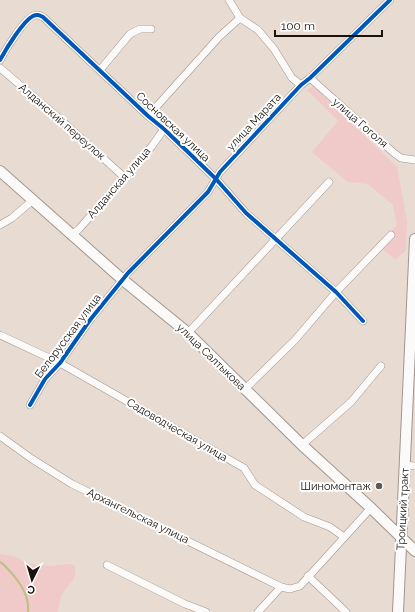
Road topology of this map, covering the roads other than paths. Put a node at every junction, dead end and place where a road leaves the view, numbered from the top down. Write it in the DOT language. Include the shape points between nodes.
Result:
graph roads {
  1 [pos="229,0"];
  2 [pos="390,0"];
  3 [pos="240,18"];
  4 [pos="151,29"];
  5 [pos="0,60"];
  6 [pos="0,68"];
  7 [pos="100,70"];
  8 [pos="310,78"];
  9 [pos="301,85"];
  10 [pos="148,116"];
  11 [pos="164,129"];
  12 [pos="415,160"];
  13 [pos="0,171"];
  14 [pos="124,177"];
  15 [pos="216,179"];
  16 [pos="329,182"];
  17 [pos="33,200"];
  18 [pos="0,225"];
  19 [pos="72,234"];
  20 [pos="391,236"];
  21 [pos="276,238"];
  22 [pos="415,239"];
  23 [pos="123,280"];
  24 [pos="336,292"];
  25 [pos="413,311"];
  26 [pos="363,321"];
  27 [pos="188,333"];
  28 [pos="0,335"];
  29 [pos="60,363"];
  30 [pos="380,366"];
  31 [pos="412,374"];
  32 [pos="244,390"];
  33 [pos="30,405"];
  34 [pos="0,436"];
  35 [pos="302,445"];
  36 [pos="410,466"];
  37 [pos="371,508"];
  38 [pos="344,537"];
  39 [pos="402,539"];
  40 [pos="415,551"];
  41 [pos="107,565"];
  42 [pos="308,576"];
  43 [pos="281,587"];
  44 [pos="206,612"];
  45 [pos="258,612"];
  46 [pos="346,612"];
  47 [pos="398,612"];
  1 -- 3 [label="street"];
  2 -- 8 [label="street, улица Марата"];
  3 -- 9 [label="street" via="258,30 274,49 292,78"];
  3 -- 10 [label="street" via="219,37"];
  4 -- 7 [label="street" via="140,28 130,34"];
  5 -- 7 [label="street, Сосновская улица" via="14,36 32,16 37,14"];
  6 -- 14 [label="street, Алданский переулок"];
  7 -- 10 [label="street, Сосновская улица"];
  8 -- 9 [label="street, улица Марата"];
  8 -- 12 [label="street, улица Гоголя" via="394,153 402,158"];
  9 -- 15 [label="street, улица Марата"];
  10 -- 11 [label="street, Сосновская улица"];
  11 -- 14 [label="street, Алданская улица"];
  11 -- 15 [label="street, Сосновская улица"];
  13 -- 17 [label="main road, улица Салтыкова"];
  14 -- 19 [label="street, Алданская улица"];
  15 -- 21 [label="street, Сосновская улица" via="246,213"];
  15 -- 23 [label="street, улица Марата" via="208,192"];
  16 -- 21 [label="street"];
  17 -- 18 [label="street"];
  17 -- 19 [label="main road, улица Салтыкова"];
  19 -- 23 [label="main road, улица Салтыкова"];
  20 -- 24 [label="street"];
  21 -- 24 [label="street, Сосновская улица"];
  21 -- 27 [label="street"];
  22 -- 25 [label="main road, Троицкий тракт"];
  23 -- 27 [label="main road, улица Салтыкова"];
  23 -- 29 [label="street, Белорусская улица" via="90,320"];
  24 -- 26 [label="street, Сосновская улица"];
  24 -- 32 [label="street" via="295,340"];
  25 -- 31 [label="main road, Троицкий тракт"];
  27 -- 32 [label="main road, улица Салтыкова"];
  28 -- 29 [label="street, Садоводческая улица"];
  29 -- 33 [label="street, Белорусская улица" via="45,379"];
  29 -- 38 [label="street, Садоводческая улица" via="244,468 255,485 304,517 330,527"];
  30 -- 35 [label="street" via="351,402"];
  31 -- 36 [label="main road, Троицкий тракт"];
  32 -- 35 [label="main road, улица Салтыкова"];
  34 -- 43 [label="street, Архангельская улица" via="72,484"];
  35 -- 37 [label="main road, улица Салтыкова"];
  36 -- 39 [label="main road, Троицкий тракт"];
  37 -- 38 [label="street"];
  37 -- 39 [label="main road, улица Салтыкова"];
  38 -- 42 [label="street"];
  39 -- 40 [label="main road, улица Салтыкова"];
  39 -- 47 [label="main road, Троицкий тракт"];
  41 -- 44 [label="street"];
  42 -- 43 [label="street" via="300,586 290,589"];
  42 -- 46 [label="street"];
  43 -- 45 [label="street"];
}
